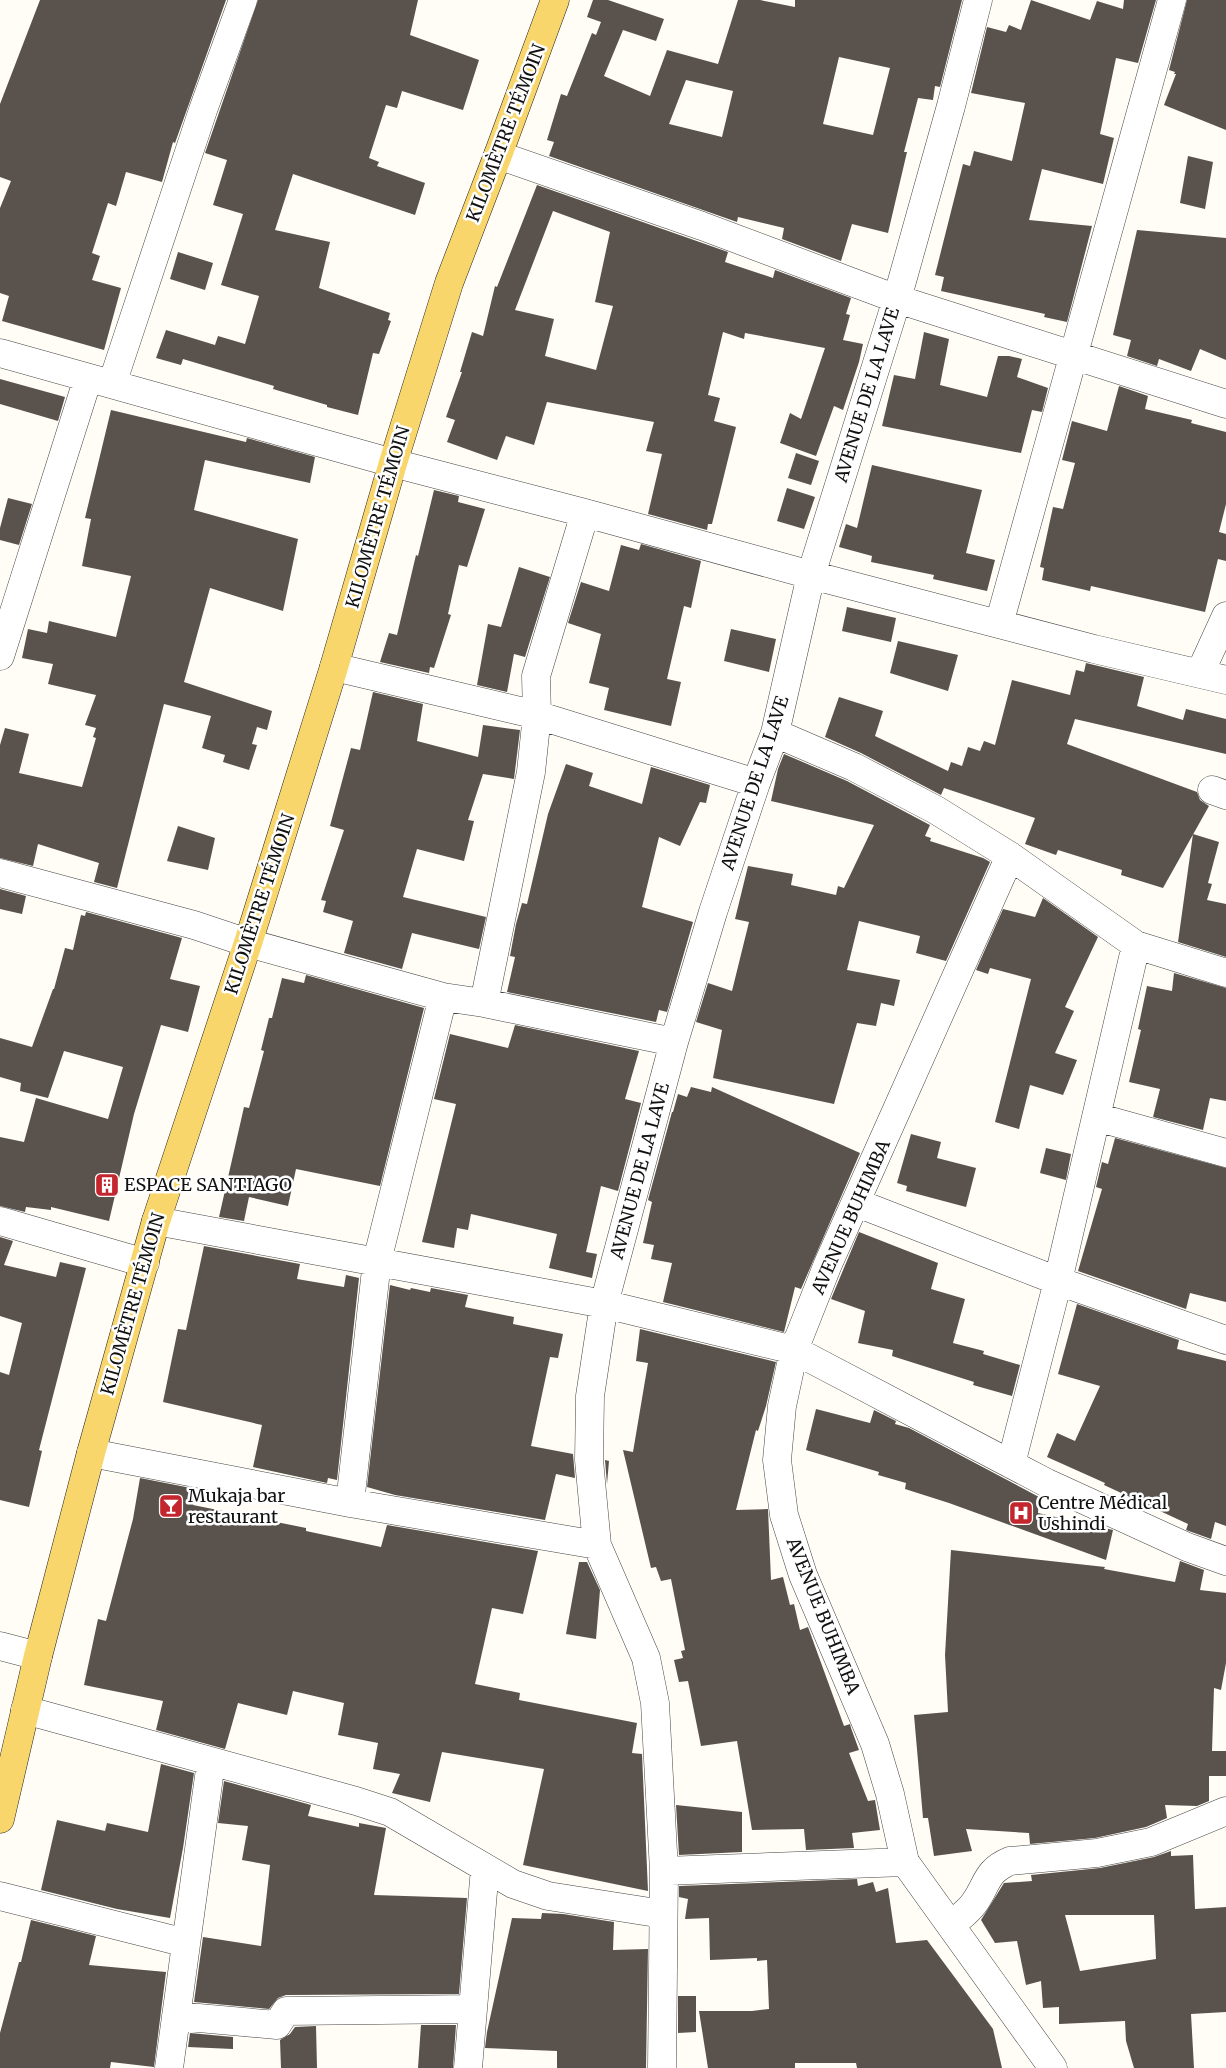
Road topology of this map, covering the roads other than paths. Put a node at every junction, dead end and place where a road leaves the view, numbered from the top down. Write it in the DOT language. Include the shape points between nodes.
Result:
graph roads {
  1 [pos="243,0"];
  2 [pos="555,0"];
  3 [pos="978,0"];
  4 [pos="1172,0"];
  5 [pos="498,155"];
  6 [pos="897,299"];
  7 [pos="0,353"];
  8 [pos="1074,356"];
  9 [pos="100,381"];
  10 [pos="1226,404"];
  11 [pos="393,463"];
  12 [pos="585,513"];
  13 [pos="811,575"];
  14 [pos="1226,616"];
  15 [pos="999,624"];
  16 [pos="0,656"];
  17 [pos="334,667"];
  18 [pos="1213,677"];
  19 [pos="537,715"];
  20 [pos="775,733"];
  21 [pos="756,783"];
  22 [pos="1010,856"];
  23 [pos="0,873"];
  24 [pos="248,943"];
  25 [pos="1136,945"];
  26 [pos="1226,973"];
  27 [pos="444,997"];
  28 [pos="484,1004"];
  29 [pos="674,1042"];
  30 [pos="1096,1117"];
  31 [pos="1226,1152"];
  32 [pos="857,1203"];
  33 [pos="0,1221"];
  34 [pos="156,1221"];
  35 [pos="377,1261"];
  36 [pos="144,1263"];
  37 [pos="1058,1281"];
  38 [pos="604,1304"];
  39 [pos="1226,1340"];
  40 [pos="794,1350"];
  41 [pos="91,1453"];
  42 [pos="1011,1464"];
  43 [pos="350,1504"];
  44 [pos="597,1545"];
  45 [pos="1226,1561"];
  46 [pos="0,1646"];
  47 [pos="38,1656"];
  48 [pos="25,1710"];
  49 [pos="210,1762"];
  50 [pos="1226,1811"];
  51 [pos="0,1819"];
  52 [pos="905,1862"];
  53 [pos="485,1868"];
  54 [pos="664,1871"];
  55 [pos="0,1896"];
  56 [pos="663,1914"];
  57 [pos="951,1925"];
  58 [pos="186,1943"];
  59 [pos="473,2008"];
  60 [pos="176,2016"];
  61 [pos="170,2068"];
  62 [pos="468,2068"];
  63 [pos="662,2068"];
  64 [pos="1054,2068"];
  1 -- 9 [label="street"];
  2 -- 5 [label="main road, KILOMÈTRE TÉMOIN"];
  3 -- 6 [label="street, AVENUE DE LA LAVE"];
  4 -- 8 [label="street"];
  5 -- 6 [label="street"];
  5 -- 11 [label="main road, KILOMÈTRE TÉMOIN" via="449,283"];
  6 -- 8 [label="street"];
  6 -- 13 [label="street, AVENUE DE LA LAVE"];
  7 -- 9 [label="street"];
  8 -- 10 [label="street"];
  8 -- 15 [label="street"];
  9 -- 11 [label="street"];
  9 -- 16 [label="street"];
  11 -- 12 [label="street"];
  11 -- 17 [label="main road, KILOMÈTRE TÉMOIN"];
  12 -- 13 [label="street"];
  12 -- 19 [label="street" via="536,676"];
  13 -- 15 [label="street"];
  13 -- 20 [label="street, AVENUE DE LA LAVE"];
  14 -- 18 [label="street"];
  15 -- 18 [label="street"];
  17 -- 19 [label="street"];
  17 -- 24 [label="main road, KILOMÈTRE TÉMOIN"];
  19 -- 21 [label="street"];
  19 -- 28 [label="street" via="531,772"];
  20 -- 21 [label="street, AVENUE DE LA LAVE"];
  20 -- 22 [label="street" via="854,767 936,810"];
  21 -- 29 [label="street, AVENUE DE LA LAVE"];
  22 -- 25 [label="street"];
  22 -- 32 [label="street, AVENUE BUHIMBA"];
  23 -- 24 [label="street" via="194,925"];
  24 -- 27 [label="street"];
  24 -- 34 [label="main road, KILOMÈTRE TÉMOIN"];
  25 -- 26 [label="street"];
  25 -- 30 [label="street"];
  27 -- 28 [label="street"];
  27 -- 35 [label="street"];
  28 -- 29 [label="street"];
  29 -- 38 [label="street, AVENUE DE LA LAVE"];
  30 -- 31 [label="street"];
  30 -- 37 [label="street"];
  32 -- 37 [label="street"];
  32 -- 40 [label="street, AVENUE BUHIMBA" via="828,1264"];
  33 -- 36 [label="street"];
  34 -- 35 [label="street"];
  34 -- 36 [label="main road, KILOMÈTRE TÉMOIN"];
  35 -- 38 [label="street"];
  35 -- 43 [label="street"];
  36 -- 41 [label="main road, KILOMÈTRE TÉMOIN"];
  37 -- 39 [label="street"];
  37 -- 42 [label="street"];
  38 -- 40 [label="street"];
  38 -- 44 [label="street, AVENUE DE LA LAVE" via="590,1396 589,1460"];
  40 -- 42 [label="street"];
  40 -- 52 [label="street, AVENUE BUHIMBA" via="782,1406 777,1460 784,1515 803,1575 875,1744"];
  41 -- 43 [label="street"];
  41 -- 47 [label="main road, KILOMÈTRE TÉMOIN"];
  42 -- 45 [label="street" via="1187,1547"];
  43 -- 44 [label="street"];
  44 -- 54 [label="street, AVENUE DE LA LAVE" via="646,1658 655,1703"];
  46 -- 47 [label="street"];
  47 -- 48 [label="main road, KILOMÈTRE TÉMOIN"];
  48 -- 49 [label="street"];
  48 -- 51 [label="main road, KILOMÈTRE TÉMOIN"];
  49 -- 53 [label="street" via="390,1812"];
  49 -- 58 [label="street"];
  50 -- 57 [label="street" via="1151,1842 1097,1853 1010,1861 991,1872 970,1909"];
  52 -- 54 [label="street"];
  52 -- 57 [label="street, AVENUE BUHIMBA"];
  53 -- 56 [label="street" via="513,1884 548,1896"];
  53 -- 59 [label="street"];
  54 -- 56 [label="street, AVENUE DE LA LAVE"];
  55 -- 58 [label="street"];
  56 -- 63 [label="street, AVENUE DE LA LAVE"];
  57 -- 64 [label="street, AVENUE BUHIMBA"];
  58 -- 60 [label="street"];
  59 -- 60 [label="street" via="286,2011 276,2025"];
  59 -- 62 [label="street"];
  60 -- 61 [label="street"];
}
